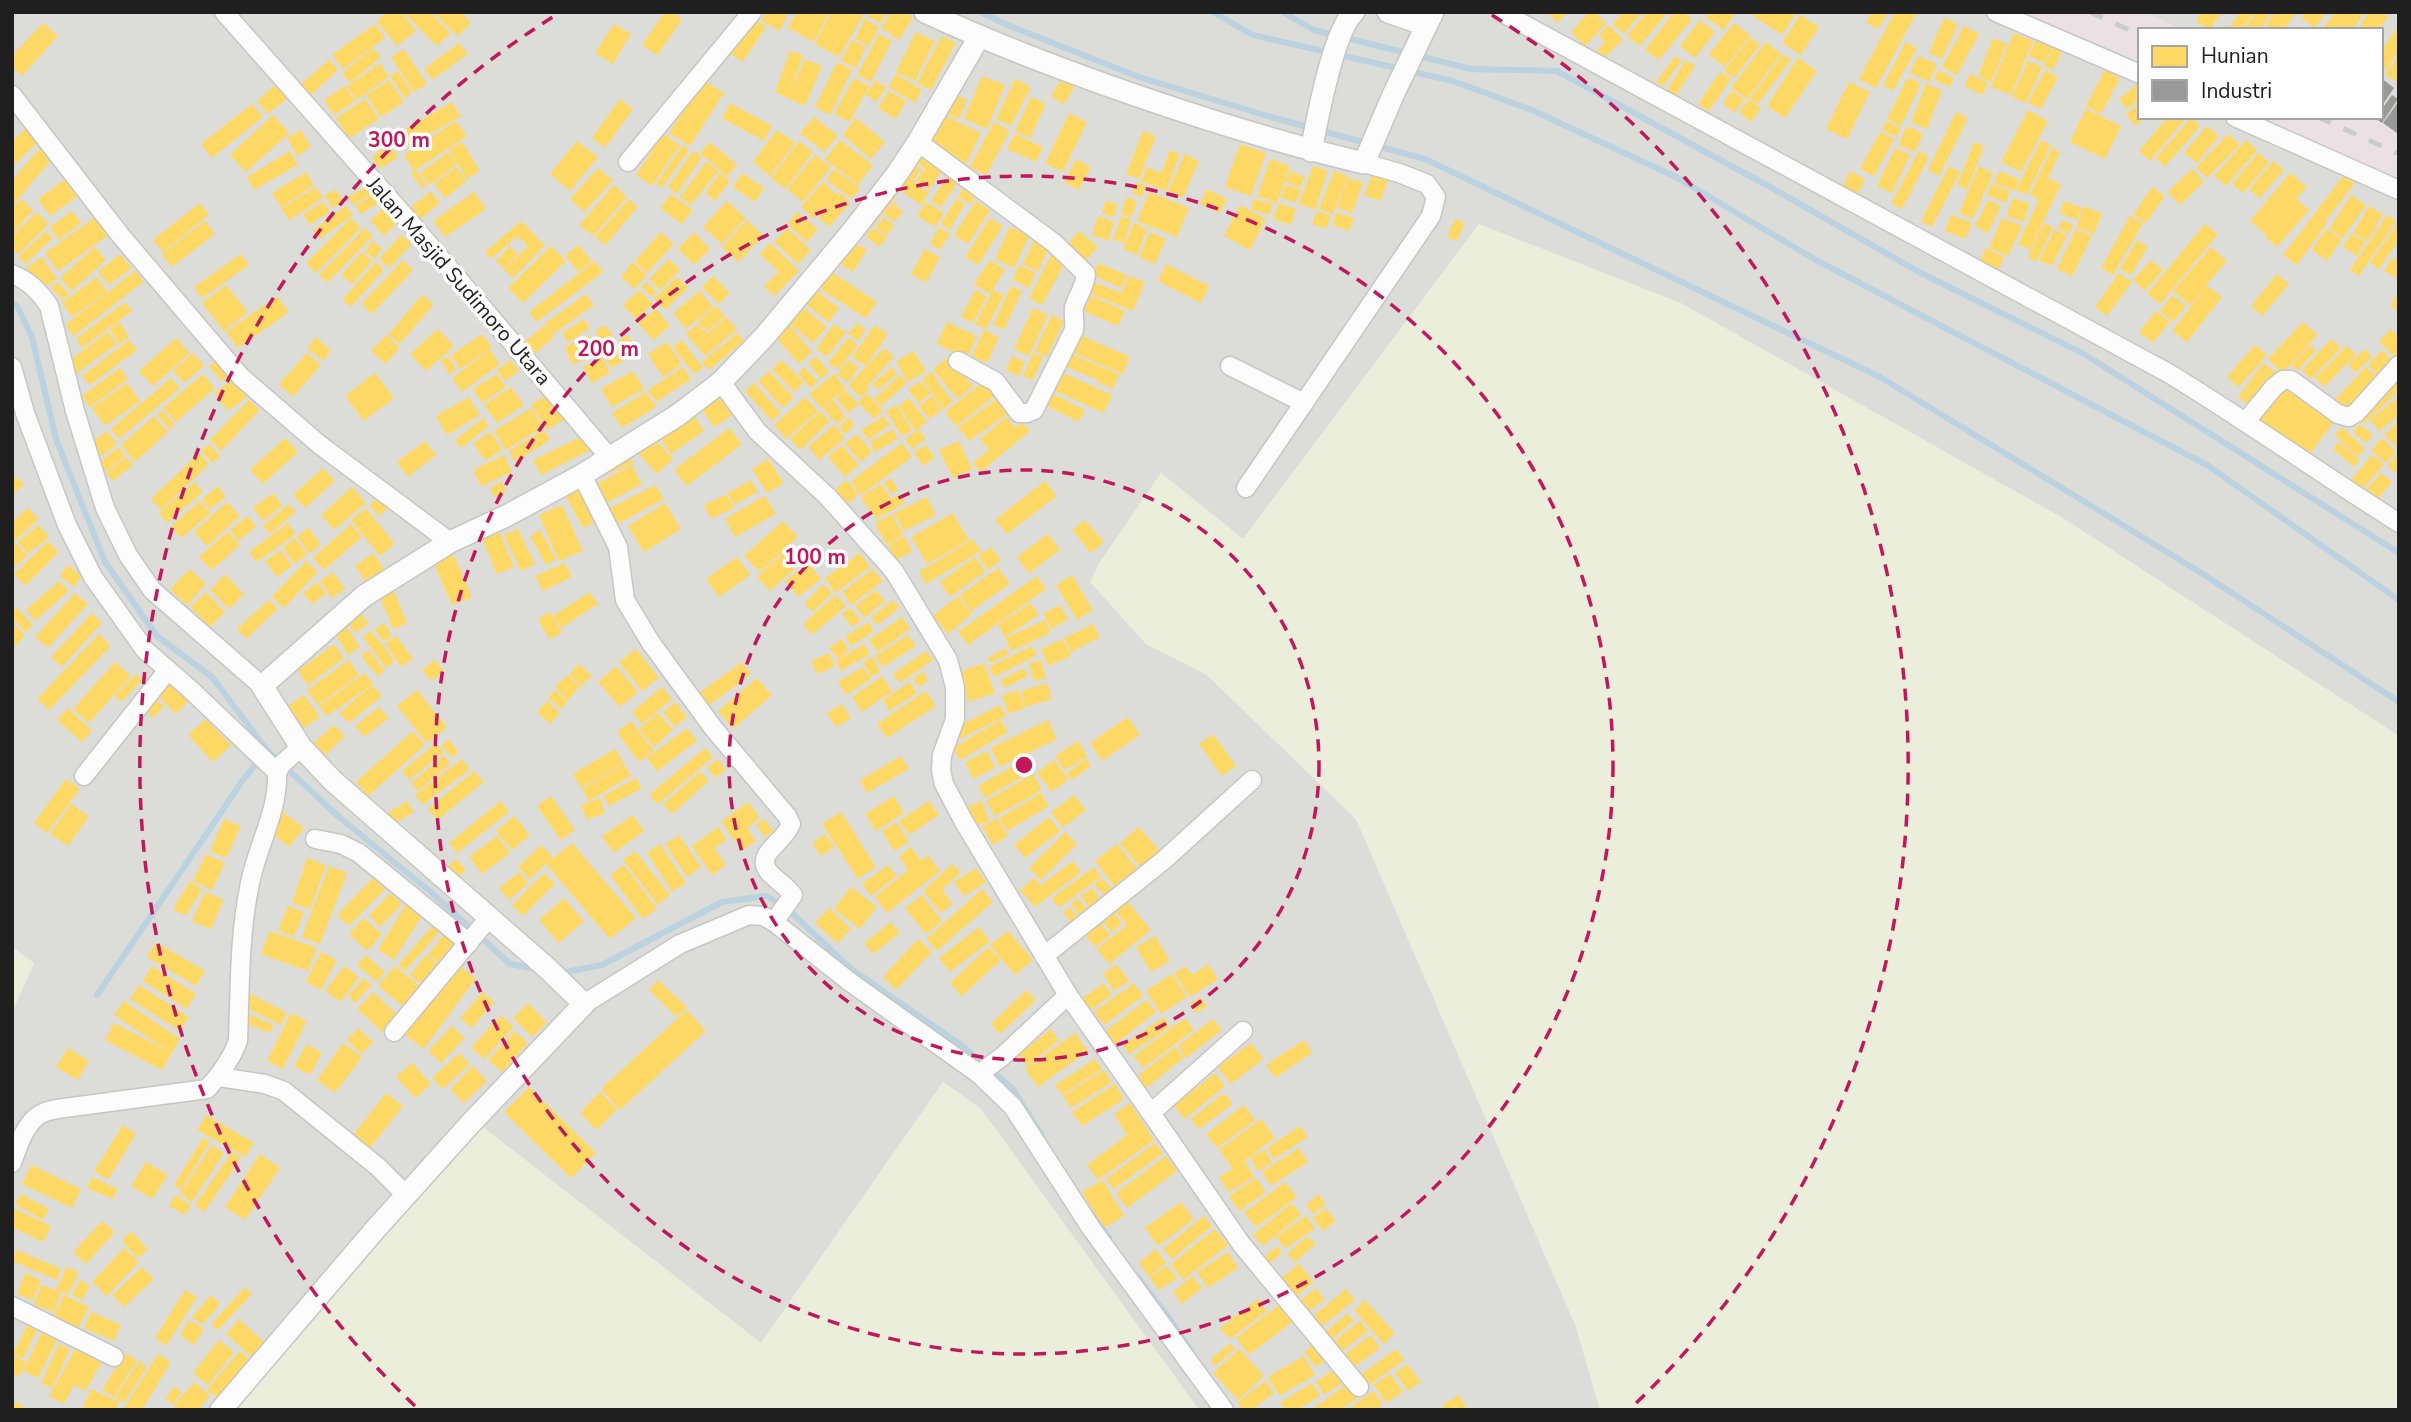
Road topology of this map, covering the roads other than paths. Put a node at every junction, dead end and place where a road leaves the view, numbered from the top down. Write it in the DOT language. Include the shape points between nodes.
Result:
graph roads {
  1 [pos="224,12"];
  2 [pos="752,12"];
  3 [pos="925,12"];
  4 [pos="1353,12"];
  5 [pos="1388,12"];
  6 [pos="1501,12"];
  7 [pos="1996,12"];
  8 [pos="1429,19"];
  9 [pos="1533,19"];
  10 [pos="979,37"];
  11 [pos="2138,74"];
  12 [pos="12,95"];
  13 [pos="2239,119"];
  14 [pos="918,142"];
  15 [pos="1312,144"];
  16 [pos="1366,157"];
  17 [pos="628,162"];
  18 [pos="2399,190"];
  19 [pos="12,274"];
  20 [pos="958,361"];
  21 [pos="1230,366"];
  22 [pos="2399,366"];
  23 [pos="12,367"];
  24 [pos="721,383"];
  25 [pos="1304,403"];
  26 [pos="2246,421"];
  27 [pos="609,457"];
  28 [pos="582,475"];
  29 [pos="1245,488"];
  30 [pos="2399,523"];
  31 [pos="450,542"];
  32 [pos="167,670"];
  33 [pos="262,686"];
  34 [pos="286,761"];
  35 [pos="84,776"];
  36 [pos="1252,780"];
  37 [pos="315,839"];
  38 [pos="778,918"];
  39 [pos="477,933"];
  40 [pos="1044,956"];
  41 [pos="1068,995"];
  42 [pos="578,999"];
  43 [pos="1243,1031"];
  44 [pos="394,1032"];
  45 [pos="983,1071"];
  46 [pos="219,1077"];
  47 [pos="1151,1113"];
  48 [pos="12,1163"];
  49 [pos="406,1195"];
  50 [pos="12,1306"];
  51 [pos="114,1357"];
  52 [pos="1359,1387"];
  53 [pos="221,1410"];
  54 [pos="1224,1410"];
  1 -- 27 [label="street, Jalan Masjid Sudimoro Utara"];
  2 -- 17 [label="street"];
  3 -- 10 [label="street"];
  4 -- 15 [label="street" via="1340,33"];
  5 -- 8 [label="street"];
  6 -- 9 [label="street"];
  7 -- 11 [label="street"];
  8 -- 16 [label="street"];
  9 -- 26 [label="street"];
  10 -- 14 [label="street"];
  10 -- 15 [label="street" via="1153,102"];
  12 -- 31 [label="street" via="121,236 241,377 320,445"];
  13 -- 18 [label="street"];
  14 -- 20 [label="street" via="1054,243 1086,274 1073,310 1074,330 1034,410 1018,413 996,382"];
  14 -- 24 [label="street" via="851,233"];
  15 -- 16 [label="street"];
  16 -- 25 [label="street" via="1427,184 1436,197 1431,216"];
  19 -- 33 [label="street" via="25,279 49,306 105,508 128,555 152,590"];
  21 -- 25 [label="street"];
  22 -- 26 [label="street" via="2349,417 2291,380 2283,380"];
  23 -- 32 [label="street" via="67,524 93,577 145,650"];
  24 -- 27 [label="street"];
  24 -- 40 [label="street" via="757,431 828,497 894,571 948,660 955,687 955,719 942,755 944,784"];
  25 -- 29 [label="street"];
  26 -- 30 [label="street"];
  27 -- 28 [label="street"];
  28 -- 31 [label="street"];
  28 -- 38 [label="street" via="618,547 625,600 644,632 791,824 788,834 767,852 764,865 791,891 792,898"];
  31 -- 33 [label="street" via="365,596"];
  32 -- 34 [label="street" via="259,756"];
  32 -- 35 [label="street"];
  33 -- 34 [label="street"];
  34 -- 39 [label="street" via="362,807"];
  34 -- 46 [label="street" via="250,881 242,932 238,1041"];
  36 -- 40 [label="street" via="1164,860"];
  37 -- 39 [label="street" via="359,853"];
  38 -- 42 [label="street" via="749,915 680,944"];
  38 -- 45 [label="street" via="850,982"];
  39 -- 42 [label="street" via="547,968"];
  39 -- 44 [label="street"];
  40 -- 41 [label="street"];
  41 -- 45 [label="street"];
  41 -- 47 [label="street"];
  42 -- 49 [label="street"];
  43 -- 47 [label="street"];
  45 -- 54 [label="street" via="1013,1107 1091,1228"];
  46 -- 48 [label="street" via="207,1089 41,1114 31,1122"];
  46 -- 49 [label="street" via="284,1091"];
  47 -- 52 [label="street" via="1242,1245"];
  49 -- 53 [label="street"];
  50 -- 51 [label="street"];
}
